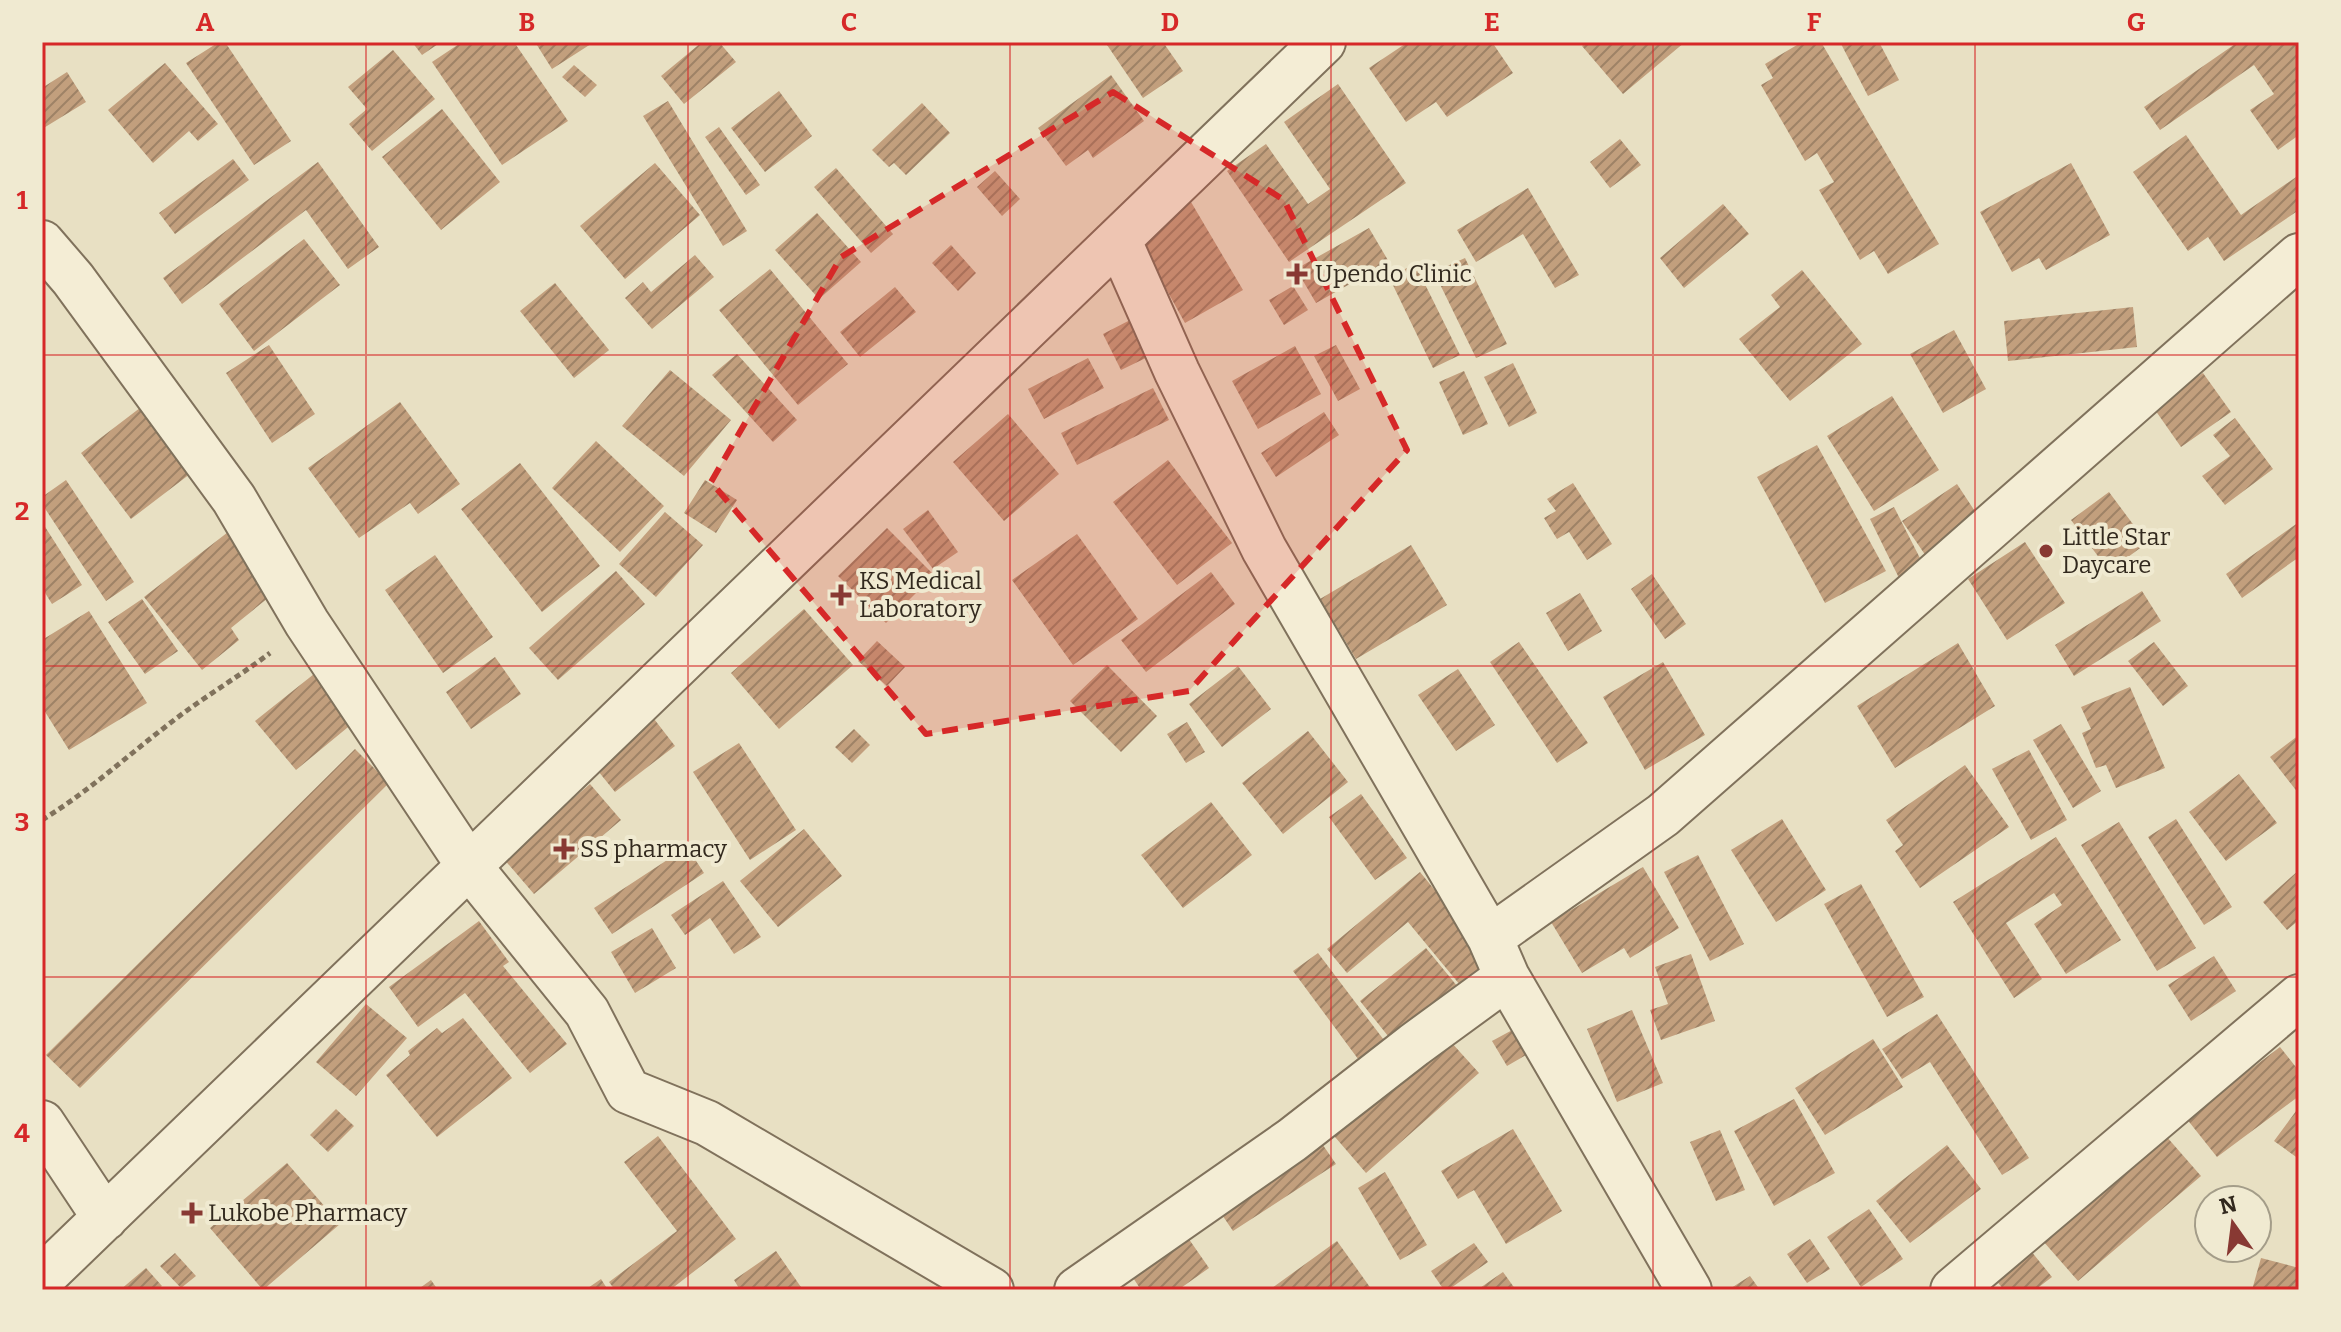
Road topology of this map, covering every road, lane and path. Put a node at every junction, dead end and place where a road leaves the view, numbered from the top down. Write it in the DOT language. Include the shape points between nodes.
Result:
graph roads {
  1 [pos="1323,42"];
  2 [pos="1119,241"];
  3 [pos="42,243"];
  4 [pos="2299,256"];
  5 [pos="307,623"];
  6 [pos="42,820"];
  7 [pos="469,866"];
  8 [pos="1498,957"];
  9 [pos="2299,997"];
  10 [pos="42,1123"];
  11 [pos="105,1218"];
  12 [pos="42,1278"];
  13 [pos="991,1290"];
  14 [pos="1077,1290"];
  15 [pos="1689,1290"];
  16 [pos="1953,1290"];
  1 -- 2 [label="street"];
  2 -- 7 [label="street"];
  2 -- 8 [label="street" via="1264,549"];
  3 -- 5 [label="street" via="234,499"];
  4 -- 8 [label="street"];
  5 -- 6 [label="path" via="172,721 76,800"];
  5 -- 7 [label="street"];
  7 -- 11 [label="street"];
  7 -- 13 [label="street" via="587,1012 628,1091 707,1123"];
  8 -- 14 [label="street" via="1414,1045 1292,1140"];
  8 -- 15 [label="street"];
  9 -- 16 [label="street"];
  10 -- 11 [label="street"];
  11 -- 12 [label="street"];
}
